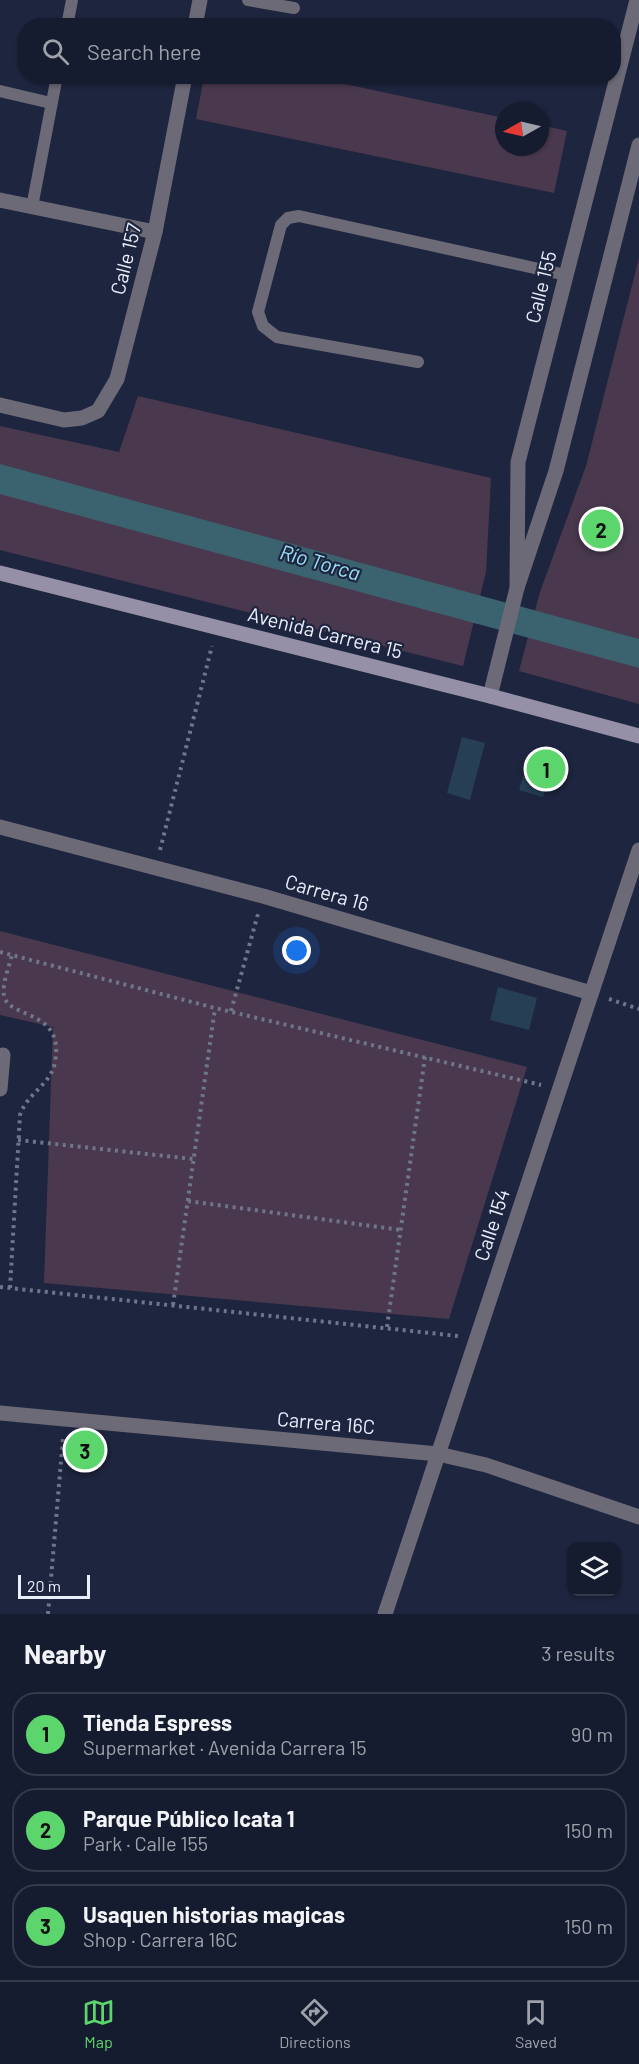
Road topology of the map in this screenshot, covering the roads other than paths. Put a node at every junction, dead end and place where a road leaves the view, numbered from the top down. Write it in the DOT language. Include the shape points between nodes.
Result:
graph roads {
  1 [pos="72,0"];
  2 [pos="200,0"];
  3 [pos="248,0"];
  4 [pos="637,0"];
  5 [pos="294,8"];
  6 [pos="69,18"];
  7 [pos="197,18"];
  8 [pos="621,62"];
  9 [pos="55,84"];
  10 [pos="183,84"];
  11 [pos="615,84"];
  12 [pos="0,92"];
  13 [pos="51,103"];
  14 [pos="639,145"];
  15 [pos="0,200"];
  16 [pos="32,207"];
  17 [pos="155,232"];
  18 [pos="566,275"];
  19 [pos="418,362"];
  20 [pos="0,405"];
  21 [pos="0,573"];
  22 [pos="517,588"];
  23 [pos="490,696"];
  24 [pos="639,736"];
  25 [pos="0,827"];
  26 [pos="639,850"];
  27 [pos="591,993"];
  28 [pos="3,1054"];
  29 [pos="0,1089"];
  30 [pos="0,1413"];
  31 [pos="438,1454"];
  32 [pos="639,1517"];
  33 [pos="385,1614"];
  1 -- 6 [label="lane"];
  2 -- 7 [label="street"];
  3 -- 5 [label="lane"];
  4 -- 8 [label="street, Calle 155"];
  9 -- 13 [label="lane"];
  10 -- 17 [label="street, Calle 157"];
  11 -- 18 [label="street, Calle 155"];
  12 -- 13 [label="lane"];
  13 -- 16 [label="lane"];
  14 -- 22 [label="street, Calle 155" via="556,471"];
  15 -- 16 [label="street"];
  16 -- 17 [label="street"];
  17 -- 20 [label="street, Calle 157" via="117,379 98,411 64,420"];
  18 -- 19 [label="lane" via="299,216 288,218 281,225 258,312 264,327 277,338"];
  18 -- 22 [label="street, Calle 155" via="518,462"];
  21 -- 23 [label="street, Avenida Carrera 15"];
  22 -- 23 [label="street, Calle 155"];
  23 -- 24 [label="street, Avenida Carrera 15"];
  25 -- 27 [label="street, Carrera 16" via="263,896"];
  26 -- 27 [label="street, Calle 154"];
  27 -- 31 [label="street, Calle 154"];
  28 -- 29 [label="street"];
  30 -- 31 [label="street, Carrera 16C"];
  31 -- 32 [label="street, Carrera 16C" via="486,1465"];
  31 -- 33 [label="street, Calle 154"];
}
